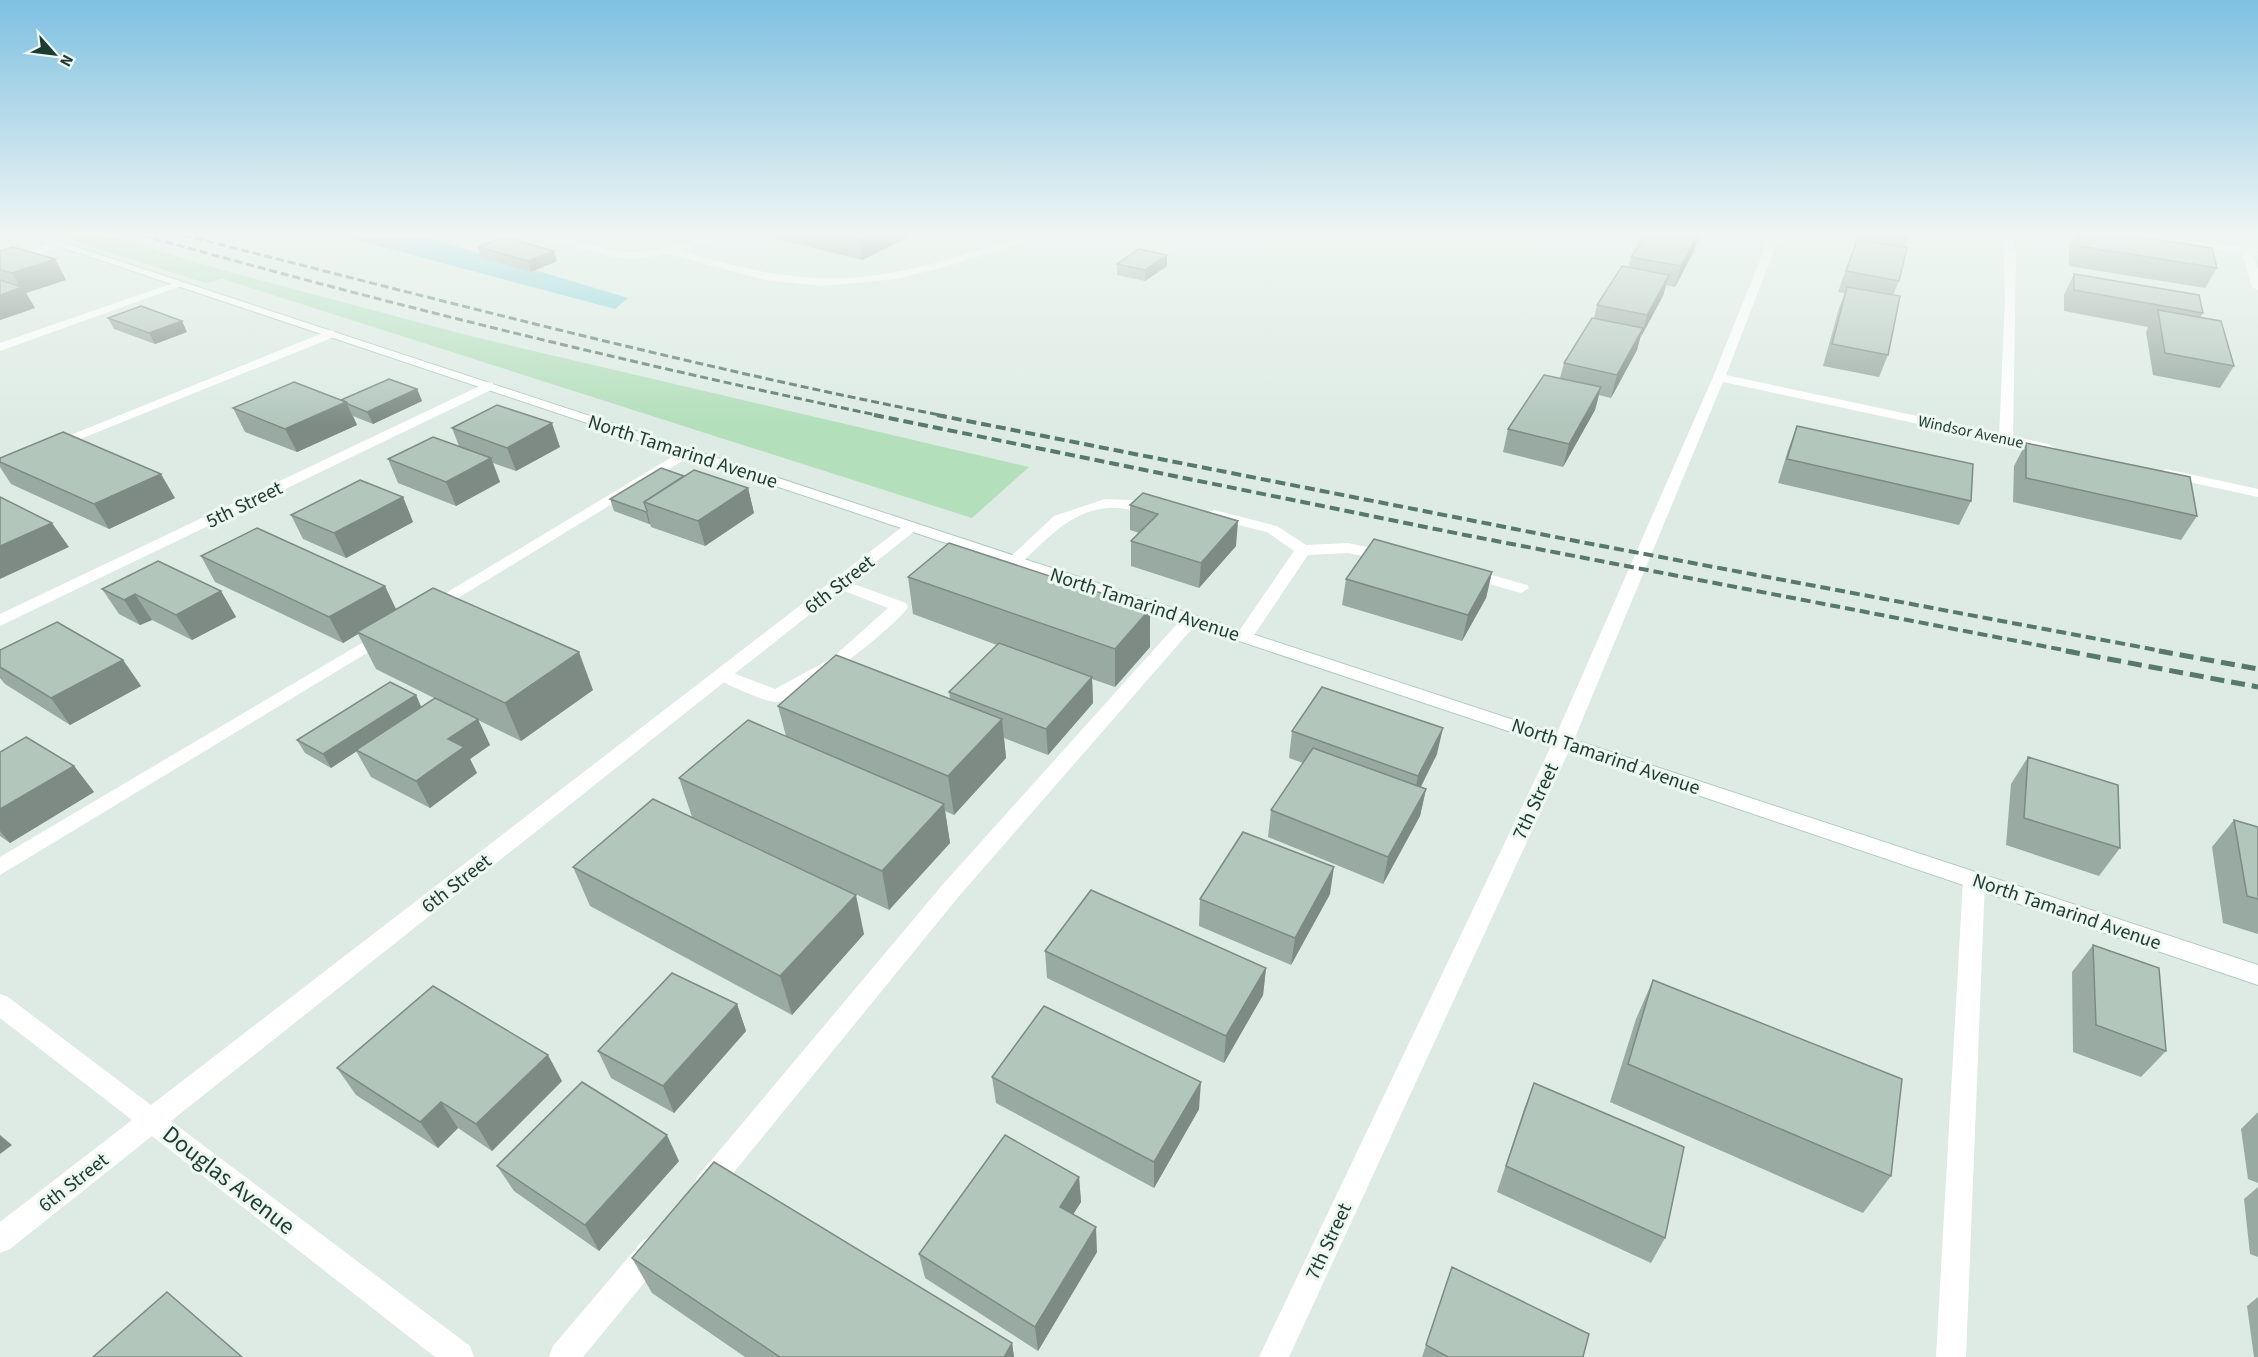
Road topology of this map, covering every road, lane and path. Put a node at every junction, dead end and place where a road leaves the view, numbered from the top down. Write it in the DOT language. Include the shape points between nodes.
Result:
graph roads {
  1 [pos="139,298"];
  2 [pos="223,298"];
  3 [pos="1750,298"];
  4 [pos="2011,298"];
  5 [pos="330,334"];
  6 [pos="0,347"];
  7 [pos="1719,377"];
  8 [pos="488,386"];
  9 [pos="2006,439"];
  10 [pos="44,449"];
  11 [pos="2063,451"];
  12 [pos="687,452"];
  13 [pos="2155,471"];
  14 [pos="2258,493"];
  15 [pos="1172,507"];
  16 [pos="1194,511"];
  17 [pos="911,527"];
  18 [pos="1303,550"];
  19 [pos="1400,558"];
  20 [pos="1014,561"];
  21 [pos="1454,570"];
  22 [pos="840,584"];
  23 [pos="1521,588"];
  24 [pos="1191,619"];
  25 [pos="0,621"];
  26 [pos="1244,637"];
  27 [pos="722,675"];
  28 [pos="1563,742"];
  29 [pos="0,867"];
  30 [pos="1974,880"];
  31 [pos="2258,975"];
  32 [pos="0,1004"];
  33 [pos="152,1120"];
  34 [pos="695,1200"];
  35 [pos="664,1236"];
  36 [pos="0,1239"];
  37 [pos="459,1357"];
  38 [pos="564,1357"];
  39 [pos="1274,1357"];
  40 [pos="1951,1357"];
  1 -- 6 [label="street"];
  2 -- 5 [label="street, North Tamarind Avenue"];
  3 -- 7 [label="street, 7th Street"];
  4 -- 9 [label="street"];
  5 -- 8 [label="street, North Tamarind Avenue"];
  5 -- 10 [label="street"];
  7 -- 9 [label="street, Windsor Avenue"];
  7 -- 28 [label="street, 7th Street"];
  8 -- 12 [label="street, North Tamarind Avenue"];
  8 -- 25 [label="street, 5th Street"];
  9 -- 11 [label="street, Windsor Avenue"];
  12 -- 17 [label="street, North Tamarind Avenue"];
  12 -- 29 [label="street"];
  13 -- 14 [label="street"];
  15 -- 20 [label="street" via="1105,502 1059,519"];
  16 -- 18 [label="street" via="1272,529"];
  17 -- 20 [label="street, North Tamarind Avenue"];
  17 -- 22 [label="street, 6th Street"];
  18 -- 19 [label="street" via="1348,548"];
  18 -- 26 [label="street"];
  20 -- 24 [label="street, North Tamarind Avenue"];
  21 -- 23 [label="street"];
  22 -- 27 [label="street, 6th Street"];
  22 -- 27 [label="street" via="900,607 838,662 776,696"];
  24 -- 26 [label="street, North Tamarind Avenue"];
  24 -- 34 [label="street" via="952,889"];
  26 -- 28 [label="street, North Tamarind Avenue"];
  27 -- 33 [label="street, 6th Street"];
  28 -- 30 [label="street, North Tamarind Avenue"];
  28 -- 39 [label="street, 7th Street"];
  30 -- 31 [label="street, North Tamarind Avenue"];
  30 -- 40 [label="street"];
  32 -- 33 [label="street, Douglas Avenue"];
  33 -- 36 [label="street, 6th Street"];
  33 -- 37 [label="street, Douglas Avenue"];
  35 -- 38 [label="street"];
}
